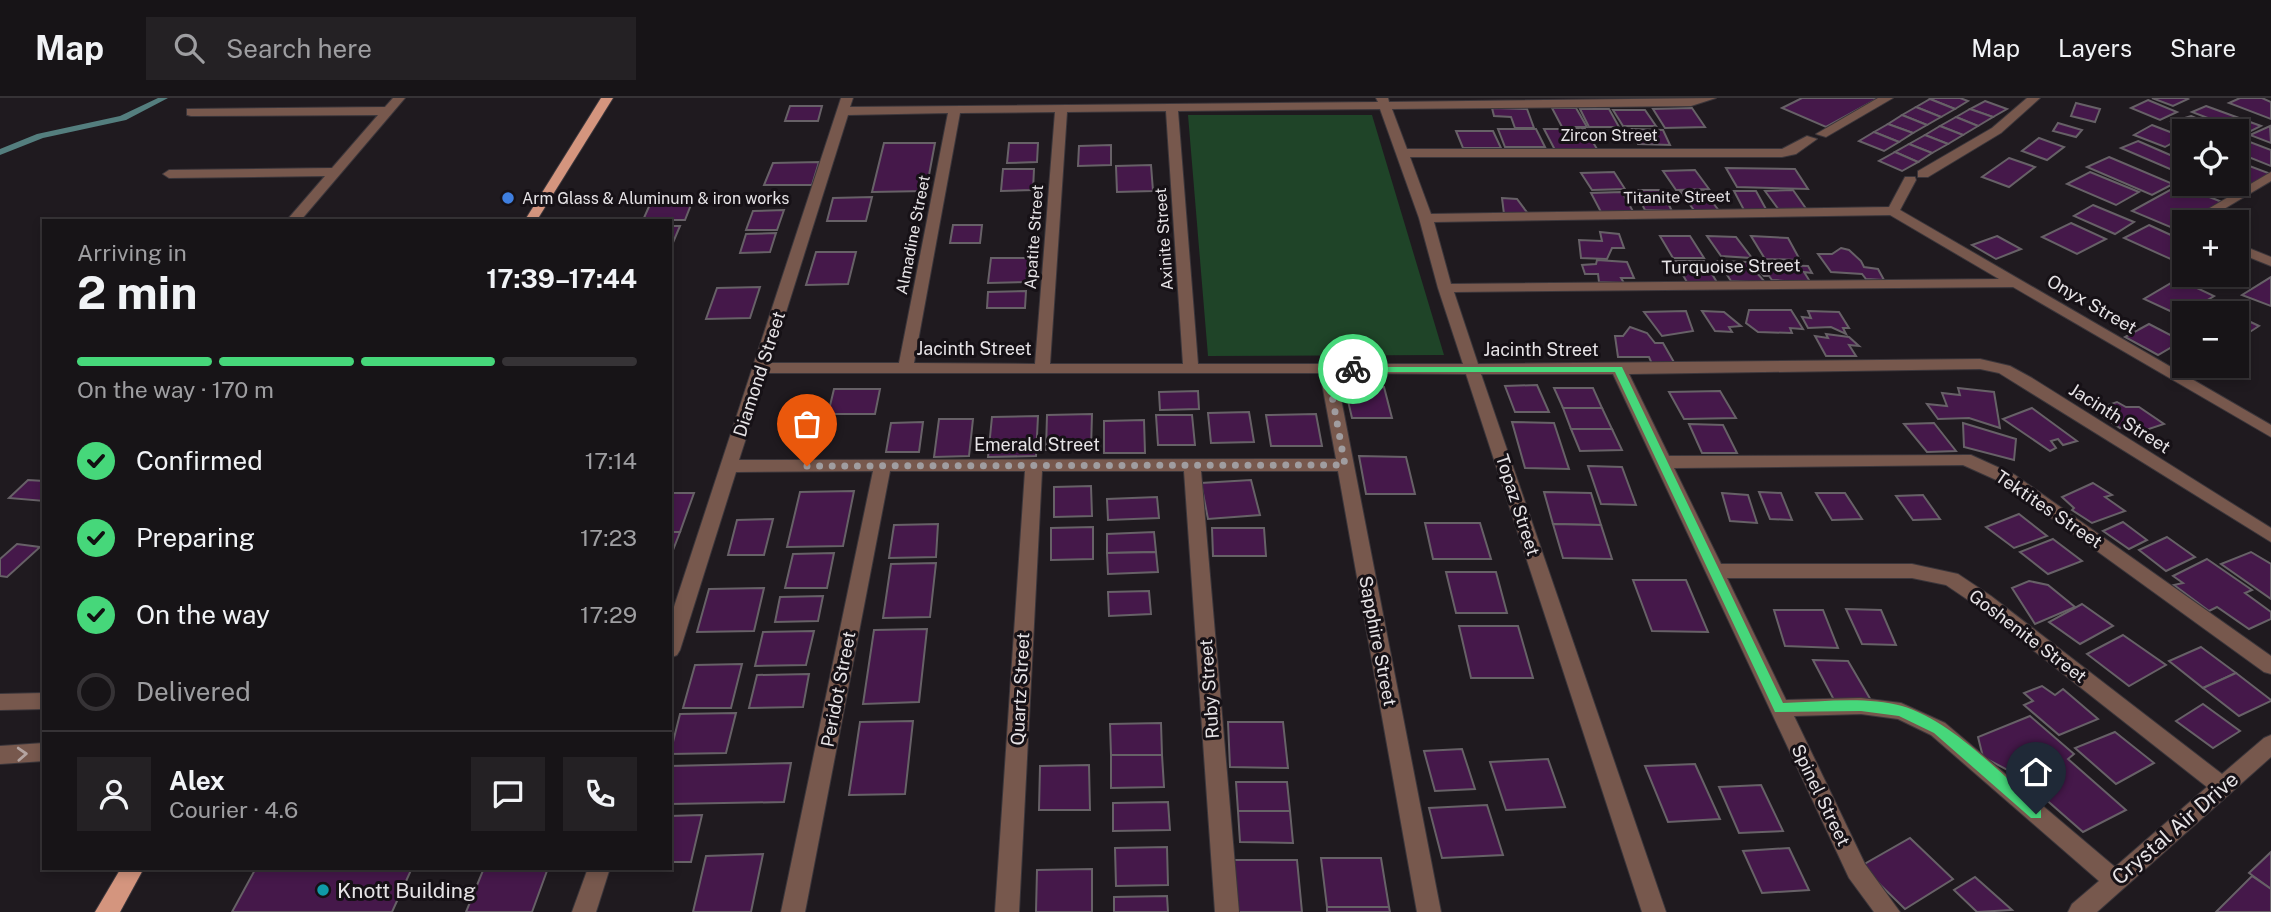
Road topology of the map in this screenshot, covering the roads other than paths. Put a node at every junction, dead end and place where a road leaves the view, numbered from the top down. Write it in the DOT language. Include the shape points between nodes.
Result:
graph roads {
  1 [pos="399,98"];
  2 [pos="607,98"];
  3 [pos="1710,98"];
  4 [pos="1887,98"];
  5 [pos="2034,98"];
  6 [pos="1502,101"];
  7 [pos="1607,101"];
  8 [pos="1384,102"];
  9 [pos="846,104"];
  10 [pos="1172,108"];
  11 [pos="955,109"];
  12 [pos="1061,110"];
  13 [pos="388,111"];
  14 [pos="191,112"];
  15 [pos="1403,153"];
  16 [pos="337,172"];
  17 [pos="169,174"];
  18 [pos="2271,176"];
  19 [pos="2213,210"];
  20 [pos="1893,211"];
  21 [pos="1426,218"];
  22 [pos="295,219"];
  23 [pos="532,219"];
  24 [pos="2249,253"];
  25 [pos="2271,262"];
  26 [pos="2017,283"];
  27 [pos="1445,288"];
  28 [pos="906,367"];
  29 [pos="761,368"];
  30 [pos="1042,368"];
  31 [pos="1191,368"];
  32 [pos="1472,368"];
  33 [pos="1327,369"];
  34 [pos="1619,369"];
  35 [pos="2271,432"];
  36 [pos="1665,462"];
  37 [pos="1034,465"];
  38 [pos="1192,465"];
  39 [pos="1345,465"];
  40 [pos="730,466"];
  41 [pos="883,466"];
  42 [pos="2271,536"];
  43 [pos="1716,571"];
  44 [pos="672,644"];
  45 [pos="2271,666"];
  46 [pos="42,701"];
  47 [pos="0,702"];
  48 [pos="1779,708"];
  49 [pos="2271,744"];
  50 [pos="42,752"];
  51 [pos="0,755"];
  52 [pos="2223,787"];
  53 [pos="133,870"];
  54 [pos="597,870"];
  55 [pos="2115,881"];
  56 [pos="107,912"];
  57 [pos="584,912"];
  58 [pos="793,912"];
  59 [pos="1007,912"];
  60 [pos="1227,912"];
  61 [pos="1429,912"];
  62 [pos="1654,912"];
  63 [pos="1888,912"];
  64 [pos="2080,912"];
  1 -- 13 [label="street"];
  2 -- 23 [label="main road"];
  3 -- 7 [label="street"];
  4 -- 15 [label="street, Zircon Street" via="1782,153"];
  5 -- 20 [label="street" via="1998,128 1917,177"];
  6 -- 7 [label="street"];
  6 -- 8 [label="street"];
  8 -- 10 [label="street"];
  8 -- 15 [label="street, Topaz Street"];
  9 -- 11 [label="street"];
  9 -- 29 [label="street, Diamond Street"];
  10 -- 12 [label="street"];
  10 -- 31 [label="street, Axinite Street"];
  11 -- 12 [label="street"];
  11 -- 28 [label="street, Almadine Street"];
  12 -- 30 [label="street, Apatite Street"];
  13 -- 14 [label="street"];
  13 -- 16 [label="street"];
  15 -- 21 [label="street, Topaz Street"];
  16 -- 17 [label="street"];
  16 -- 22 [label="street"];
  18 -- 19 [label="street"];
  20 -- 21 [label="street, Titanite Street"];
  20 -- 26 [label="street, Onyx Street"];
  21 -- 27 [label="street, Topaz Street"];
  24 -- 25 [label="street"];
  26 -- 27 [label="street, Turquoise Street"];
  26 -- 35 [label="street, Onyx Street"];
  27 -- 32 [label="street, Topaz Street"];
  28 -- 29 [label="street, Jacinth Street"];
  28 -- 30 [label="street, Jacinth Street"];
  29 -- 40 [label="street, Diamond Street"];
  30 -- 31 [label="street, Jacinth Street"];
  31 -- 33 [label="street, Jacinth Street"];
  32 -- 33 [label="street, Jacinth Street"];
  32 -- 34 [label="street, Jacinth Street"];
  32 -- 62 [label="street, Topaz Street"];
  33 -- 39 [label="street, Sapphire Street"];
  34 -- 36 [label="street, Spinel Street"];
  34 -- 42 [label="street, Jacinth Street" via="1959,362 2004,369"];
  36 -- 43 [label="street, Spinel Street"];
  36 -- 45 [label="street, Tektites Street" via="1965,459 2009,479"];
  37 -- 38 [label="street, Emerald Street"];
  37 -- 41 [label="street, Emerald Street"];
  37 -- 59 [label="street, Quartz Street"];
  38 -- 39 [label="street, Emerald Street"];
  38 -- 60 [label="street, Ruby Street"];
  39 -- 61 [label="street, Sapphire Street"];
  40 -- 41 [label="street, Emerald Street"];
  40 -- 44 [label="street, Diamond Street"];
  41 -- 58 [label="street, Peridot Street"];
  43 -- 48 [label="street, Spinel Street"];
  43 -- 52 [label="street, Goshenite Street" via="1912,571 1951,579"];
  46 -- 47 [label="street"];
  48 -- 55 [label="street" via="1861,706 1901,711 1938,729"];
  48 -- 63 [label="street, Spinel Street" via="1857,871"];
  49 -- 52 [label="street, Crystal Air Drive"];
  51 -- 50 [label="street, one-way"];
  52 -- 55 [label="street, Crystal Air Drive"];
  53 -- 56 [label="main road"];
  54 -- 57 [label="street"];
  55 -- 64 [label="street, Crystal Air Drive"];
}
